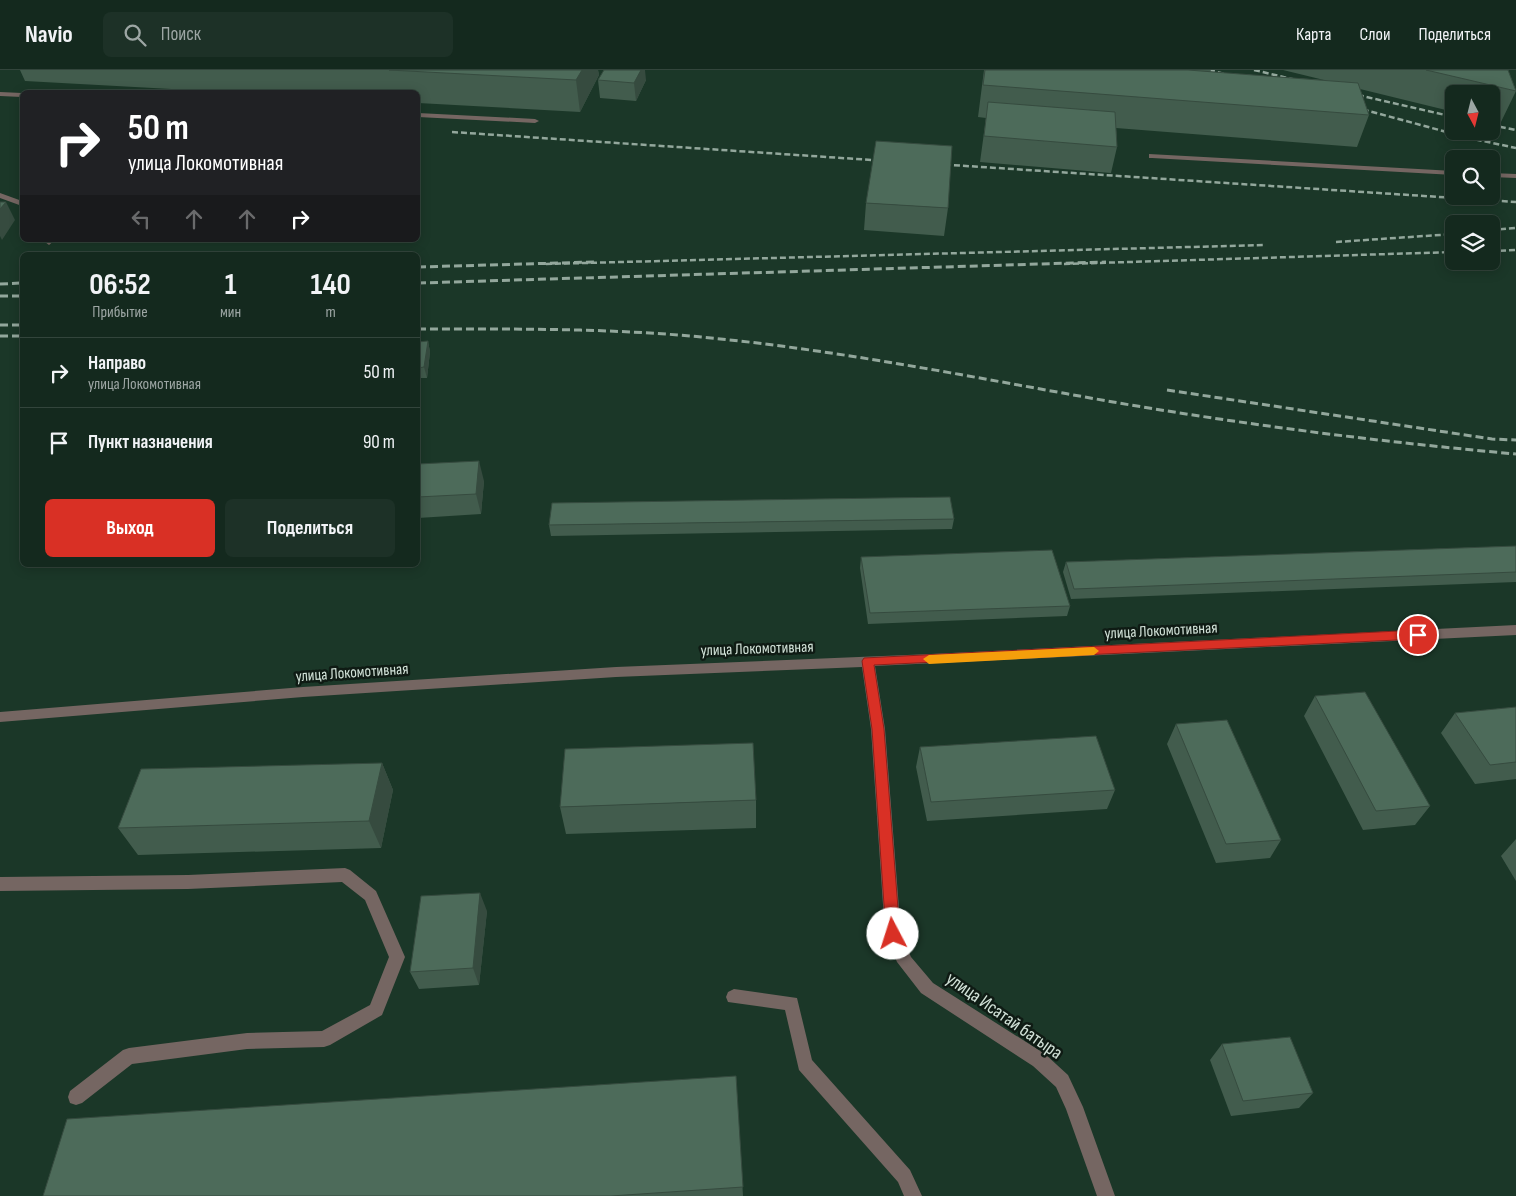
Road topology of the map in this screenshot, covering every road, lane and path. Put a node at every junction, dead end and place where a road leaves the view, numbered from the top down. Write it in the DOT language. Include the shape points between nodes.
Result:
graph roads {
  1 [pos="0,94"];
  2 [pos="20,95"];
  3 [pos="420,115"];
  4 [pos="534,121"];
  5 [pos="1152,156"];
  6 [pos="1445,172"];
  7 [pos="1500,175"];
  8 [pos="1516,176"];
  9 [pos="0,195"];
  10 [pos="20,203"];
  11 [pos="1516,630"];
  12 [pos="868,661"];
  13 [pos="0,717"];
  14 [pos="0,884"];
  15 [pos="734,997"];
  16 [pos="76,1097"];
  17 [pos="913,1196"];
  18 [pos="1106,1196"];
  1 -- 2 [label="street"];
  3 -- 4 [label="street"];
  5 -- 6 [label="street"];
  7 -- 8 [label="street"];
  9 -- 10 [label="street"];
  11 -- 12 [label="street, улица Локомотивная"];
  12 -- 13 [label="street, улица Локомотивная" via="303,692"];
  12 -- 18 [label="street, улица Исатай батыра" via="878,729 893,934 905,962 927,988 1039,1060 1062,1081"];
  14 -- 16 [label="street" via="188,882 345,875 371,896 397,957 376,1010 324,1039 247,1041 129,1056"];
  15 -- 17 [label="street" via="791,1003 805,1064 904,1176"];
}
